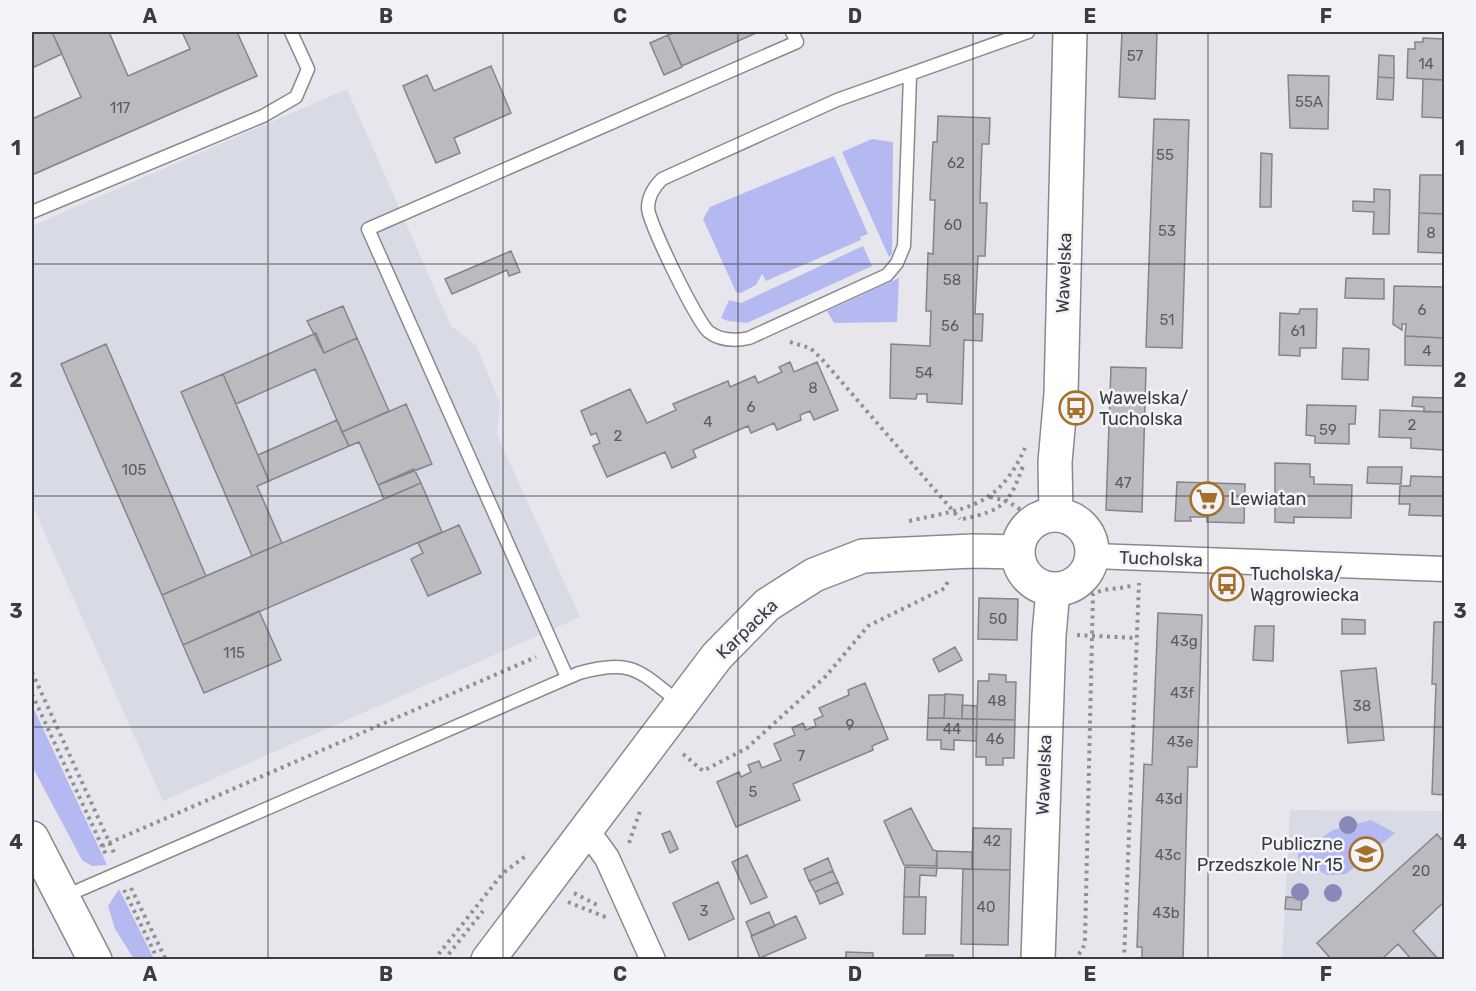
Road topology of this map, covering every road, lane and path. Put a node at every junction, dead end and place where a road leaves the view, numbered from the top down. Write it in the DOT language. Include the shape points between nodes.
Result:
graph roads {
  1 [pos="291,32"];
  2 [pos="792,32"];
  3 [pos="1028,32"];
  4 [pos="1070,32"];
  5 [pos="910,76"];
  6 [pos="32,212"];
  7 [pos="769,329"];
  8 [pos="1006,481"];
  9 [pos="990,497"];
  10 [pos="953,511"];
  11 [pos="944,513"];
  12 [pos="1060,513"];
  13 [pos="960,519"];
  14 [pos="1102,544"];
  15 [pos="1018,552"];
  16 [pos="1141,559"];
  17 [pos="1444,569"];
  18 [pos="951,575"];
  19 [pos="1139,584"];
  20 [pos="1150,584"];
  21 [pos="1053,590"];
  22 [pos="1092,634"];
  23 [pos="1048,635"];
  24 [pos="1136,638"];
  25 [pos="555,649"];
  26 [pos="32,672"];
  27 [pos="567,677"];
  28 [pos="32,694"];
  29 [pos="681,704"];
  30 [pos="690,745"];
  31 [pos="683,754"];
  32 [pos="676,764"];
  33 [pos="647,801"];
  34 [pos="586,829"];
  35 [pos="32,838"];
  36 [pos="109,843"];
  37 [pos="102,846"];
  38 [pos="627,847"];
  39 [pos="118,861"];
  40 [pos="111,864"];
  41 [pos="128,882"];
  42 [pos="122,887"];
  43 [pos="491,887"];
  44 [pos="62,898"];
  45 [pos="563,899"];
  46 [pos="616,916"];
  47 [pos="32,950"];
  48 [pos="94,959"];
  49 [pos="35,960"];
  50 [pos="158,960"];
  51 [pos="166,960"];
  52 [pos="434,960"];
  53 [pos="488,960"];
  54 [pos="653,960"];
  55 [pos="1038,960"];
  56 [pos="1074,960"];
  57 [pos="1125,960"];
  1 -- 6 [label="lane" via="308,69 296,97 263,116"];
  2 -- 25 [label="lane" via="796,42 368,229"];
  3 -- 5 [label="lane"];
  4 -- 12 [label="street, Wawelska" via="1061,394 1055,462"];
  5 -- 7 [label="lane" via="904,246 897,263 887,275"];
  5 -- 7 [label="lane" via="837,100 669,175 654,189 649,214 701,324 718,337 733,340"];
  7 -- 10 [label="path" via="778,339 810,348 821,358"];
  8 -- 9 [label="path"];
  9 -- 10 [label="path"];
  9 -- 12 [label="path" via="1007,501 1028,514"];
  10 -- 11 [label="path"];
  10 -- 13 [label="path"];
  12 -- 14 [label="street" via="1079,523 1092,543"];
  12 -- 14 [label="path" via="1097,524"];
  12 -- 15 [label="street" via="1025,530"];
  14 -- 16 [label="street, Tucholska"];
  14 -- 21 [label="street" via="1075,584"];
  15 -- 21 [label="street" via="1024,574"];
  15 -- 29 [label="street, Karpacka" via="880,554 843,562 814,575 767,605 740,630"];
  16 -- 17 [label="street, Tucholska"];
  16 -- 19 [label="path"];
  18 -- 31 [label="path" via="945,588 868,626 826,676 747,748 703,771"];
  19 -- 20 [label="path"];
  19 -- 22 [label="path" via="1093,594"];
  19 -- 24 [label="path"];
  21 -- 23 [label="street, Wawelska"];
  22 -- 23 [label="path"];
  22 -- 24 [label="path"];
  22 -- 56 [label="path" via="1085,939"];
  23 -- 55 [label="street, Wawelska"];
  24 -- 57 [label="path"];
  25 -- 27 [label="lane"];
  25 -- 36 [label="path"];
  26 -- 36 [label="path"];
  27 -- 29 [label="lane" via="610,665 623,666 646,675"];
  27 -- 44 [label="lane"];
  28 -- 37 [label="path"];
  29 -- 34 [label="street, Karpacka"];
  30 -- 31 [label="path"];
  31 -- 32 [label="path"];
  33 -- 38 [label="path"];
  34 -- 53 [label="street, Karpacka"];
  34 -- 54 [label="street" via="607,858"];
  35 -- 44 [label="street"];
  36 -- 37 [label="path"];
  36 -- 39 [label="path"];
  37 -- 40 [label="path"];
  41 -- 51 [label="path"];
  42 -- 50 [label="path"];
  43 -- 52 [label="path"];
  44 -- 48 [label="street"];
  45 -- 46 [label="path" via="603,918"];
  47 -- 49 [label="path"];
}
